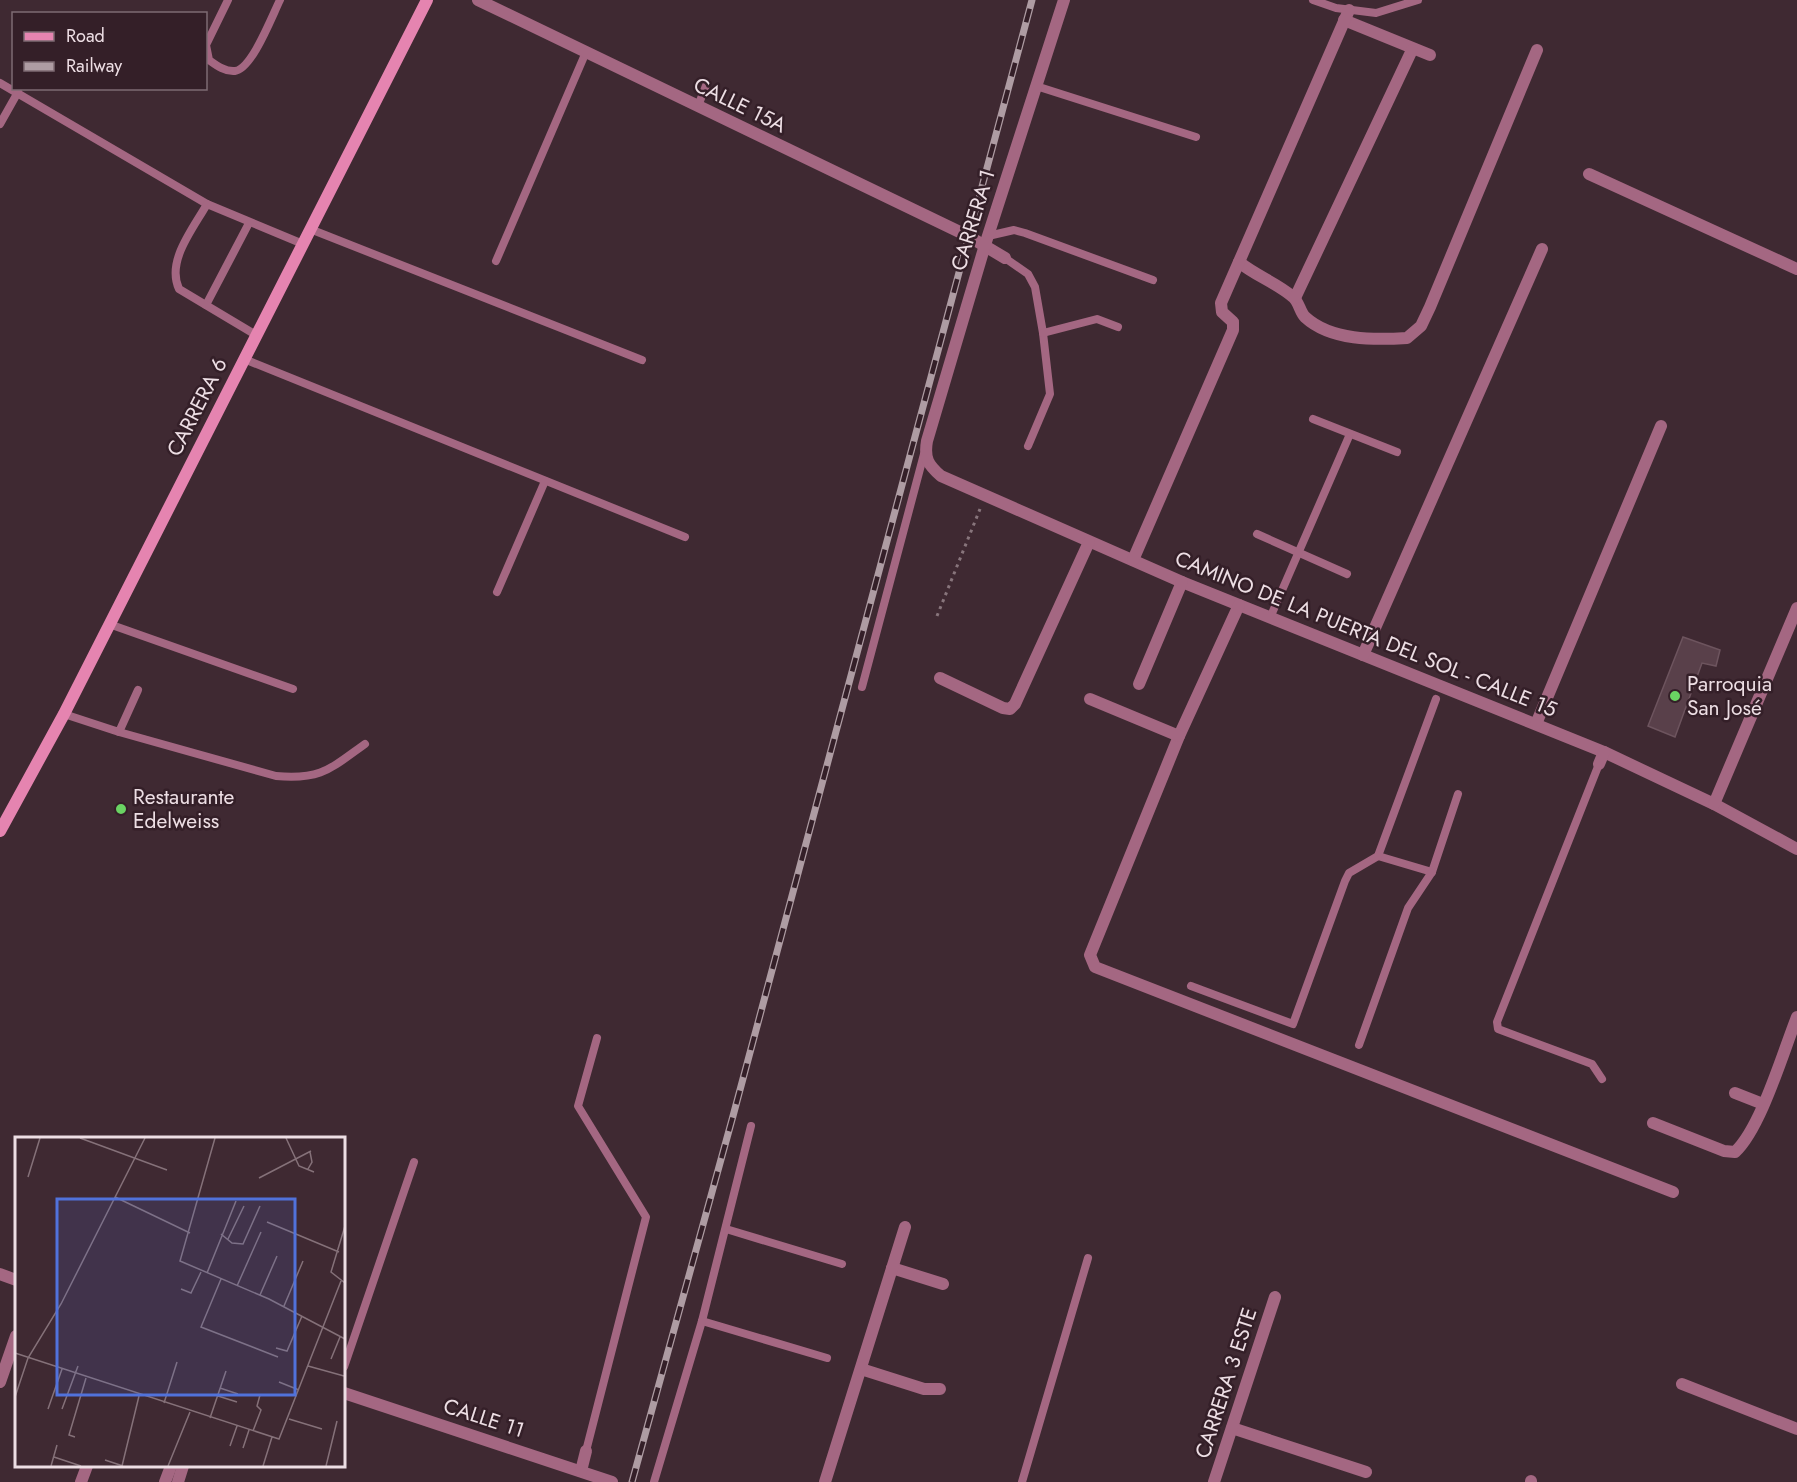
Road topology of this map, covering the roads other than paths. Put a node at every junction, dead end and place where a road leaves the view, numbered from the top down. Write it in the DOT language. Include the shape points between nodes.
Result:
graph roads {
  1 [pos="228,0"];
  2 [pos="280,0"];
  3 [pos="427,0"];
  4 [pos="478,0"];
  5 [pos="1064,0"];
  6 [pos="1313,0"];
  7 [pos="1418,0"];
  8 [pos="1346,15"];
  9 [pos="207,43"];
  10 [pos="207,50"];
  11 [pos="1412,50"];
  12 [pos="1537,50"];
  13 [pos="586,52"];
  14 [pos="1430,55"];
  15 [pos="707,83"];
  16 [pos="1036,86"];
  17 [pos="14,90"];
  18 [pos="18,92"];
  19 [pos="698,106"];
  20 [pos="0,124"];
  21 [pos="1196,137"];
  22 [pos="1589,174"];
  23 [pos="207,204"];
  24 [pos="249,223"];
  25 [pos="310,229"];
  26 [pos="986,241"];
  27 [pos="303,244"];
  28 [pos="1542,249"];
  29 [pos="1005,258"];
  30 [pos="496,261"];
  31 [pos="1239,262"];
  32 [pos="1797,269"];
  33 [pos="1153,280"];
  34 [pos="1295,298"];
  35 [pos="206,305"];
  36 [pos="1118,327"];
  37 [pos="1043,333"];
  38 [pos="256,335"];
  39 [pos="244,359"];
  40 [pos="642,360"];
  41 [pos="1313,419"];
  42 [pos="1661,426"];
  43 [pos="1350,434"];
  44 [pos="1028,446"];
  45 [pos="1397,452"];
  46 [pos="924,454"];
  47 [pos="544,481"];
  48 [pos="1257,534"];
  49 [pos="685,537"];
  50 [pos="1089,542"];
  51 [pos="1299,554"];
  52 [pos="1133,560"];
  53 [pos="1347,574"];
  54 [pos="1182,582"];
  55 [pos="497,592"];
  56 [pos="1239,605"];
  57 [pos="1797,608"];
  58 [pos="1270,618"];
  59 [pos="109,624"];
  60 [pos="1363,655"];
  61 [pos="940,678"];
  62 [pos="1139,684"];
  63 [pos="862,687"];
  64 [pos="1441,687"];
  65 [pos="293,689"];
  66 [pos="138,690"];
  67 [pos="1090,699"];
  68 [pos="1436,699"];
  69 [pos="64,714"];
  70 [pos="1536,724"];
  71 [pos="119,732"];
  72 [pos="1179,735"];
  73 [pos="365,744"];
  74 [pos="1604,752"];
  75 [pos="1599,764"];
  76 [pos="1458,794"];
  77 [pos="1714,804"];
  78 [pos="0,831"];
  79 [pos="1797,849"];
  80 [pos="1378,856"];
  81 [pos="1432,872"];
  82 [pos="1191,986"];
  83 [pos="1797,1017"];
  84 [pos="597,1038"];
  85 [pos="1359,1045"];
  86 [pos="1602,1079"];
  87 [pos="1735,1093"];
  88 [pos="1763,1104"];
  89 [pos="1653,1123"];
  90 [pos="751,1126"];
  91 [pos="414,1162"];
  92 [pos="1673,1192"];
  93 [pos="905,1227"];
  94 [pos="726,1229"];
  95 [pos="1088,1258"];
  96 [pos="842,1264"];
  97 [pos="892,1268"];
  98 [pos="0,1275"];
  99 [pos="15,1280"];
  100 [pos="943,1284"];
  101 [pos="1275,1297"];
  102 [pos="702,1322"];
  103 [pos="15,1339"];
  104 [pos="827,1358"];
  105 [pos="345,1364"];
  106 [pos="861,1369"];
  107 [pos="0,1382"];
  108 [pos="1682,1384"];
  109 [pos="940,1389"];
  110 [pos="345,1393"];
  111 [pos="1232,1428"];
  112 [pos="1797,1429"];
  113 [pos="586,1451"];
  114 [pos="87,1467"];
  115 [pos="171,1467"];
  116 [pos="183,1467"];
  117 [pos="581,1471"];
  118 [pos="1366,1472"];
  119 [pos="81,1482"];
  120 [pos="165,1482"];
  121 [pos="178,1482"];
  122 [pos="612,1482"];
  123 [pos="654,1482"];
  124 [pos="825,1482"];
  125 [pos="1022,1482"];
  126 [pos="1215,1482"];
  1 -- 9 [label="lane"];
  2 -- 10 [label="lane" via="247,65 235,71 222,69 209,60"];
  3 -- 25 [label="main road, CARRERA 6"];
  4 -- 13 [label="street, CALLE 15A"];
  5 -- 16 [label="street, CARRERA 1"];
  6 -- 8 [label="lane"];
  7 -- 8 [label="lane" via="1376,13"];
  8 -- 11 [label="street"];
  8 -- 31 [label="street"];
  11 -- 14 [label="street"];
  11 -- 34 [label="street"];
  12 -- 34 [label="street" via="1421,326 1407,338 1379,340 1342,334 1304,316"];
  13 -- 19 [label="street, CALLE 15A"];
  13 -- 30 [label="lane"];
  15 -- 19 [label="lane"];
  16 -- 21 [label="lane"];
  16 -- 26 [label="street, CARRERA 1"];
  17 -- 18 [label="lane"];
  18 -- 20 [label="lane"];
  18 -- 23 [label="lane"];
  19 -- 26 [label="street, CALLE 15A"];
  22 -- 32 [label="street"];
  23 -- 24 [label="lane"];
  23 -- 35 [label="lane" via="175,263 173,277 178,289"];
  24 -- 27 [label="lane"];
  24 -- 35 [label="lane"];
  25 -- 27 [label="main road, CARRERA 6"];
  25 -- 40 [label="lane"];
  26 -- 29 [label="street, CALLE 15A"];
  26 -- 33 [label="lane" via="1014,230"];
  26 -- 46 [label="street, CARRERA 1"];
  27 -- 38 [label="main road, CARRERA 6"];
  28 -- 60 [label="street"];
  29 -- 37 [label="lane" via="1028,274 1035,287"];
  31 -- 34 [label="street"];
  31 -- 52 [label="street" via="1220,309 1233,322 1233,330"];
  35 -- 38 [label="lane"];
  36 -- 37 [label="lane" via="1097,320"];
  37 -- 44 [label="lane" via="1050,394"];
  38 -- 39 [label="main road, CARRERA 6"];
  39 -- 47 [label="lane"];
  39 -- 59 [label="main road, CARRERA 6"];
  41 -- 43 [label="lane"];
  42 -- 70 [label="street"];
  43 -- 45 [label="lane"];
  43 -- 51 [label="lane"];
  46 -- 50 [label="street, CAMINO DE LA PUERTA DEL SOL - CALLE 15" via="929,466 941,476"];
  46 -- 63 [label="lane"];
  47 -- 49 [label="lane"];
  47 -- 55 [label="lane"];
  48 -- 51 [label="lane"];
  50 -- 52 [label="street, CAMINO DE LA PUERTA DEL SOL - CALLE 15"];
  50 -- 61 [label="street" via="1010,709"];
  51 -- 53 [label="lane"];
  51 -- 58 [label="lane"];
  52 -- 54 [label="street, CAMINO DE LA PUERTA DEL SOL - CALLE 15"];
  54 -- 56 [label="street, CAMINO DE LA PUERTA DEL SOL - CALLE 15"];
  54 -- 62 [label="street"];
  56 -- 58 [label="street, CAMINO DE LA PUERTA DEL SOL - CALLE 15"];
  56 -- 72 [label="street"];
  57 -- 77 [label="street"];
  58 -- 60 [label="street, CAMINO DE LA PUERTA DEL SOL - CALLE 15"];
  59 -- 65 [label="lane"];
  59 -- 69 [label="main road, CARRERA 6"];
  60 -- 64 [label="street, CAMINO DE LA PUERTA DEL SOL - CALLE 15"];
  64 -- 68 [label="street"];
  64 -- 70 [label="street, CAMINO DE LA PUERTA DEL SOL - CALLE 15"];
  66 -- 71 [label="lane"];
  67 -- 72 [label="street"];
  68 -- 80 [label="lane"];
  69 -- 71 [label="lane"];
  69 -- 78 [label="main road, CARRERA 6"];
  70 -- 74 [label="street, CAMINO DE LA PUERTA DEL SOL - CALLE 15"];
  71 -- 73 [label="lane" via="276,776 301,778 325,772"];
  72 -- 92 [label="street" via="1090,955 1095,967"];
  74 -- 75 [label="street"];
  74 -- 77 [label="street, CAMINO DE LA PUERTA DEL SOL - CALLE 15"];
  75 -- 86 [label="lane" via="1497,1022 1498,1029 1592,1064"];
  76 -- 81 [label="lane"];
  77 -- 79 [label="street, CAMINO DE LA PUERTA DEL SOL - CALLE 15"];
  80 -- 81 [label="lane"];
  80 -- 82 [label="lane" via="1349,873 1293,1024"];
  81 -- 85 [label="lane" via="1408,908"];
  83 -- 88 [label="street"];
  84 -- 113 [label="lane" via="578,1106 646,1217"];
  87 -- 88 [label="street"];
  88 -- 89 [label="street" via="1735,1152"];
  90 -- 94 [label="lane"];
  91 -- 105 [label="lane"];
  93 -- 97 [label="street"];
  94 -- 96 [label="lane"];
  94 -- 102 [label="lane"];
  95 -- 125 [label="lane"];
  97 -- 100 [label="street"];
  97 -- 106 [label="street"];
  98 -- 99 [label="street"];
  101 -- 111 [label="street, CARRERA 3 ESTE"];
  102 -- 104 [label="lane"];
  102 -- 123 [label="lane"];
  103 -- 107 [label="street"];
  106 -- 109 [label="street" via="924,1389"];
  106 -- 124 [label="street"];
  108 -- 112 [label="street"];
  110 -- 117 [label="street, CALLE 11"];
  111 -- 118 [label="street"];
  111 -- 126 [label="street, CARRERA 3 ESTE"];
  113 -- 117 [label="street"];
  114 -- 119 [label="street"];
  115 -- 120 [label="street"];
  116 -- 121 [label="street"];
  117 -- 122 [label="street, CALLE 11"];
}
